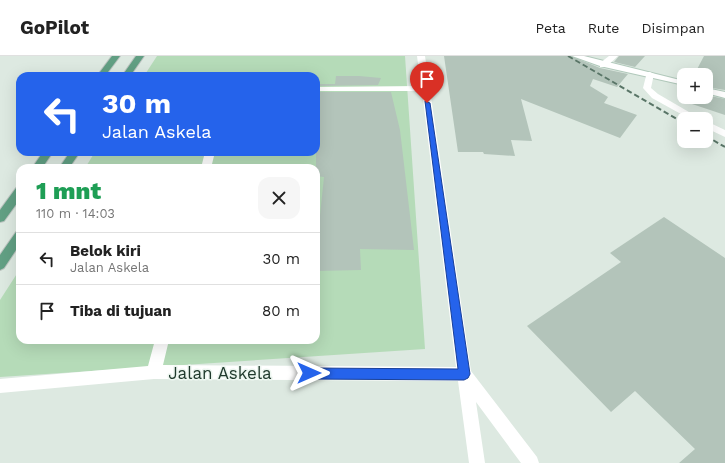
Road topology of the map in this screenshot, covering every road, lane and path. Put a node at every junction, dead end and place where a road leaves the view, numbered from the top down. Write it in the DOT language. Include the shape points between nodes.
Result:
graph roads {
  1 [pos="116,56"];
  2 [pos="140,56"];
  3 [pos="421,56"];
  4 [pos="576,56"];
  5 [pos="614,56"];
  6 [pos="603,65"];
  7 [pos="104,72"];
  8 [pos="129,72"];
  9 [pos="650,74"];
  10 [pos="677,81"];
  11 [pos="320,88"];
  12 [pos="425,88"];
  13 [pos="713,92"];
  14 [pos="725,95"];
  15 [pos="684,112"];
  16 [pos="713,128"];
  17 [pos="725,134"];
  18 [pos="16,196"];
  19 [pos="0,218"];
  20 [pos="16,241"];
  21 [pos="0,265"];
  22 [pos="161,344"];
  23 [pos="154,372"];
  24 [pos="464,374"];
  25 [pos="0,386"];
  26 [pos="477,463"];
  27 [pos="531,463"];
  1 -- 7 [label="main road"];
  2 -- 8 [label="main road"];
  3 -- 12 [label="street"];
  4 -- 6 [label="street"];
  5 -- 6 [label="street"];
  6 -- 9 [label="street"];
  9 -- 10 [label="street"];
  9 -- 15 [label="street" via="647,88 655,96"];
  11 -- 12 [label="street"];
  12 -- 24 [label="street"];
  13 -- 14 [label="street"];
  16 -- 17 [label="street"];
  18 -- 19 [label="main road"];
  20 -- 21 [label="main road"];
  22 -- 23 [label="street"];
  23 -- 24 [label="street, Jalan Askela"];
  23 -- 25 [label="street, Jalan Askela"];
  24 -- 26 [label="street"];
  24 -- 27 [label="street"];
}
